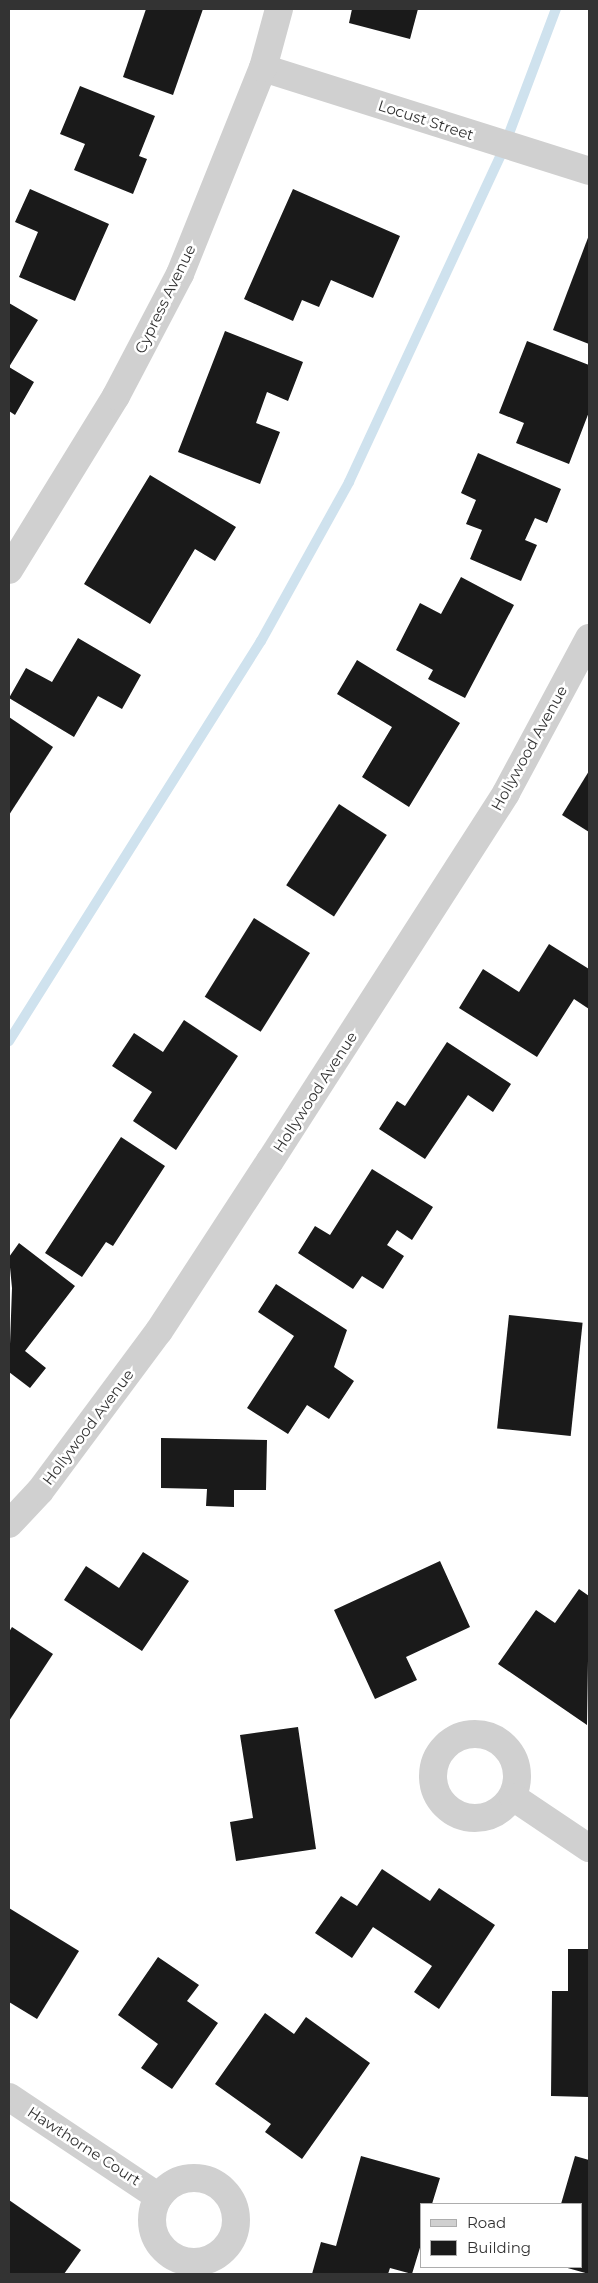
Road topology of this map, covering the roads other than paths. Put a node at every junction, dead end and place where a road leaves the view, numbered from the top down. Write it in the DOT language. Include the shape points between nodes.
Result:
graph roads {
  1 [pos="279,9"];
  2 [pos="263,68"];
  3 [pos="589,171"];
  4 [pos="9,570"];
  5 [pos="589,638"];
  6 [pos="9,1524"];
  7 [pos="513,1796"];
  8 [pos="589,1848"];
  9 [pos="9,2097"];
  10 [pos="159,2196"];
  1 -- 2 [label="street, Cypress Avenue"];
  2 -- 3 [label="street, Locust Street"];
  2 -- 4 [label="street, Cypress Avenue" via="180,274 116,396"];
  5 -- 6 [label="street, Hollywood Avenue" via="485,827 254,1185 112,1395"];
  7 -- 8 [label="street"];
  9 -- 10 [label="street, Hawthorne Court"];
}
